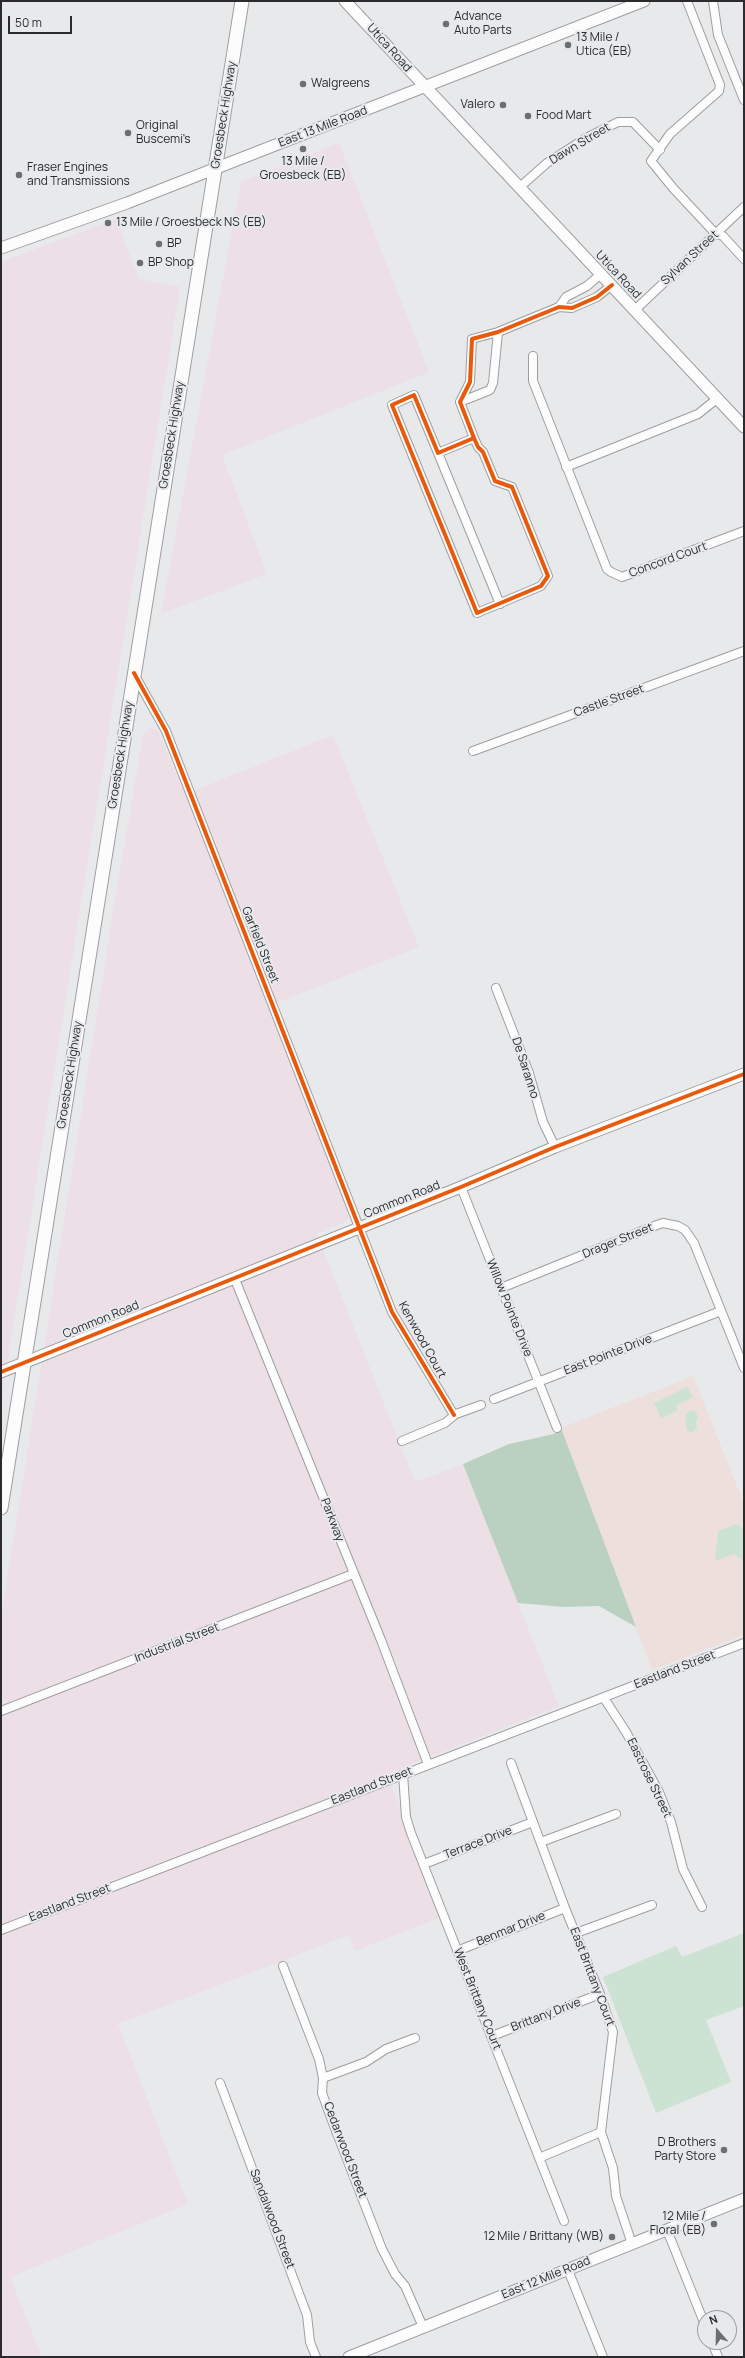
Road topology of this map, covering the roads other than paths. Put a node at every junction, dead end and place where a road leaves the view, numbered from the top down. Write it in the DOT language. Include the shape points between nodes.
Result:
graph roads {
  1 [pos="242,1"];
  2 [pos="346,1"];
  3 [pos="644,1"];
  4 [pos="687,1"];
  5 [pos="713,1"];
  6 [pos="625,4"];
  7 [pos="424,87"];
  8 [pos="744,100"];
  9 [pos="660,150"];
  10 [pos="215,169"];
  11 [pos="521,186"];
  12 [pos="744,207"];
  13 [pos="715,233"];
  14 [pos="1,248"];
  15 [pos="744,258"];
  16 [pos="602,273"];
  17 [pos="612,285"];
  18 [pos="559,307"];
  19 [pos="636,309"];
  20 [pos="498,332"];
  21 [pos="533,356"];
  22 [pos="718,398"];
  23 [pos="460,402"];
  24 [pos="744,427"];
  25 [pos="474,438"];
  26 [pos="438,453"];
  27 [pos="566,466"];
  28 [pos="744,531"];
  29 [pos="500,604"];
  30 [pos="744,651"];
  31 [pos="134,673"];
  32 [pos="473,751"];
  33 [pos="496,988"];
  34 [pos="744,1074"];
  35 [pos="555,1147"];
  36 [pos="461,1187"];
  37 [pos="361,1227"];
  38 [pos="234,1277"];
  39 [pos="501,1288"];
  40 [pos="721,1311"];
  41 [pos="24,1362"];
  42 [pos="744,1368"];
  43 [pos="1,1372"];
  44 [pos="538,1382"];
  45 [pos="494,1400"];
  46 [pos="482,1405"];
  47 [pos="454,1415"];
  48 [pos="556,1428"];
  49 [pos="402,1442"];
  50 [pos="1,1508"];
  51 [pos="353,1574"];
  52 [pos="744,1643"];
  53 [pos="604,1698"];
  54 [pos="1,1711"];
  55 [pos="511,1763"];
  56 [pos="428,1764"];
  57 [pos="403,1774"];
  58 [pos="616,1814"];
  59 [pos="533,1822"];
  60 [pos="541,1842"];
  61 [pos="424,1864"];
  62 [pos="652,1905"];
  63 [pos="702,1907"];
  64 [pos="565,1908"];
  65 [pos="1,1930"];
  66 [pos="576,1933"];
  67 [pos="457,1951"];
  68 [pos="283,1966"];
  69 [pos="600,1994"];
  70 [pos="492,2036"];
  71 [pos="414,2038"];
  72 [pos="323,2078"];
  73 [pos="220,2083"];
  74 [pos="602,2132"];
  75 [pos="539,2158"];
  76 [pos="744,2199"];
  77 [pos="564,2221"];
  78 [pos="667,2230"];
  79 [pos="632,2244"];
  80 [pos="568,2270"];
  81 [pos="699,2310"];
  82 [pos="423,2328"];
  83 [pos="316,2357"];
  84 [pos="349,2357"];
  85 [pos="603,2357"];
  1 -- 10 [label="main road, Groesbeck Highway"];
  2 -- 7 [label="main road, Utica Road"];
  3 -- 6 [label="main road, East 13 Mile Road"];
  4 -- 9 [label="street" via="720,85 719,91 670,134"];
  5 -- 8 [label="street" via="718,35"];
  6 -- 7 [label="main road, East 13 Mile Road"];
  7 -- 10 [label="main road, East 13 Mile Road"];
  7 -- 11 [label="main road, Utica Road"];
  9 -- 11 [label="street, Dawn Street" via="637,124 629,120 618,122 586,138 547,163"];
  9 -- 13 [label="street" via="651,158 651,164"];
  10 -- 14 [label="main road, East 13 Mile Road"];
  10 -- 31 [label="main road, Groesbeck Highway"];
  11 -- 16 [label="main road, Utica Road"];
  12 -- 13 [label="street, Sylvan Street"];
  13 -- 15 [label="street" via="723,236"];
  13 -- 19 [label="street, Sylvan Street"];
  16 -- 17 [label="main road, Utica Road"];
  16 -- 18 [label="street" via="587,286 566,297"];
  17 -- 18 [label="street" via="597,297 572,308"];
  17 -- 19 [label="main road, Utica Road"];
  18 -- 20 [label="street"];
  19 -- 22 [label="main road, Utica Road"];
  20 -- 23 [label="street" via="493,383 490,390"];
  20 -- 23 [label="street" via="472,339 470,382"];
  21 -- 27 [label="street, Concord Court" via="533,381"];
  22 -- 24 [label="main road, Utica Road"];
  22 -- 27 [label="street" via="698,414"];
  23 -- 25 [label="street"];
  25 -- 26 [label="street"];
  25 -- 29 [label="street" via="495,481 512,487 548,576 541,586"];
  26 -- 29 [label="street"];
  26 -- 29 [label="street" via="414,396 392,405 477,613"];
  27 -- 28 [label="street, Concord Court" via="607,568 617,576 628,575"];
  30 -- 32 [label="street, Castle Street"];
  31 -- 37 [label="street, Garfield Street" via="166,731"];
  31 -- 41 [label="main road, Groesbeck Highway"];
  33 -- 35 [label="street, De Saranno" via="529,1073 543,1122"];
  34 -- 35 [label="main road, Common Road"];
  35 -- 36 [label="main road, Common Road"];
  36 -- 37 [label="main road, Common Road"];
  36 -- 39 [label="street, Willow Pointe Drive"];
  37 -- 38 [label="main road, Common Road"];
  37 -- 47 [label="street, Kenwood Court" via="392,1312"];
  38 -- 41 [label="main road, Common Road"];
  38 -- 51 [label="street, Parkway"];
  39 -- 40 [label="street, Drager Street" via="657,1225 671,1224 685,1230 691,1239"];
  39 -- 44 [label="street, Willow Pointe Drive"];
  40 -- 42 [label="street, Drager Street"];
  40 -- 44 [label="street, East Pointe Drive"];
  41 -- 43 [label="main road, Common Road"];
  41 -- 50 [label="main road, Groesbeck Highway"];
  44 -- 45 [label="street, East Pointe Drive"];
  44 -- 48 [label="street, Willow Pointe Drive"];
  46 -- 47 [label="street"];
  47 -- 49 [label="street" via="445,1423"];
  51 -- 54 [label="street, Industrial Street"];
  51 -- 56 [label="street, Parkway"];
  52 -- 53 [label="street, Eastland Street"];
  53 -- 56 [label="street, Eastland Street"];
  53 -- 63 [label="street, Eastrose Street" via="659,1792 671,1822 683,1869"];
  55 -- 59 [label="street, East Brittany Court"];
  56 -- 57 [label="street, Eastland Street"];
  57 -- 61 [label="street, West Brittany Court" via="406,1817"];
  57 -- 65 [label="street, Eastland Street"];
  58 -- 60 [label="street"];
  59 -- 60 [label="street, East Brittany Court"];
  59 -- 61 [label="street, Terrace Drive"];
  60 -- 64 [label="street, East Brittany Court"];
  61 -- 67 [label="street, West Brittany Court"];
  62 -- 66 [label="street"];
  64 -- 66 [label="street, East Brittany Court"];
  64 -- 67 [label="street, Benmar Drive"];
  66 -- 69 [label="street, East Brittany Court"];
  67 -- 70 [label="street, West Brittany Court"];
  68 -- 72 [label="street, Cedarwood Street" via="320,2059"];
  69 -- 70 [label="street, Brittany Drive"];
  69 -- 74 [label="street, East Brittany Court" via="613,2032"];
  70 -- 75 [label="street, West Brittany Court"];
  71 -- 72 [label="street" via="386,2049 366,2062"];
  72 -- 82 [label="street, Cedarwood Street" via="322,2093 382,2249 395,2274 405,2286"];
  73 -- 83 [label="street, Sandalwood Street" via="307,2315 310,2342"];
  74 -- 75 [label="street"];
  74 -- 79 [label="street, East Brittany Court" via="613,2168 616,2196"];
  75 -- 77 [label="street, West Brittany Court"];
  76 -- 78 [label="main road, East 12 Mile Road"];
  78 -- 79 [label="main road, East 12 Mile Road"];
  78 -- 81 [label="street"];
  79 -- 80 [label="main road, East 12 Mile Road"];
  80 -- 82 [label="main road, East 12 Mile Road"];
  80 -- 85 [label="street"];
  82 -- 84 [label="main road, East 12 Mile Road"];
}
